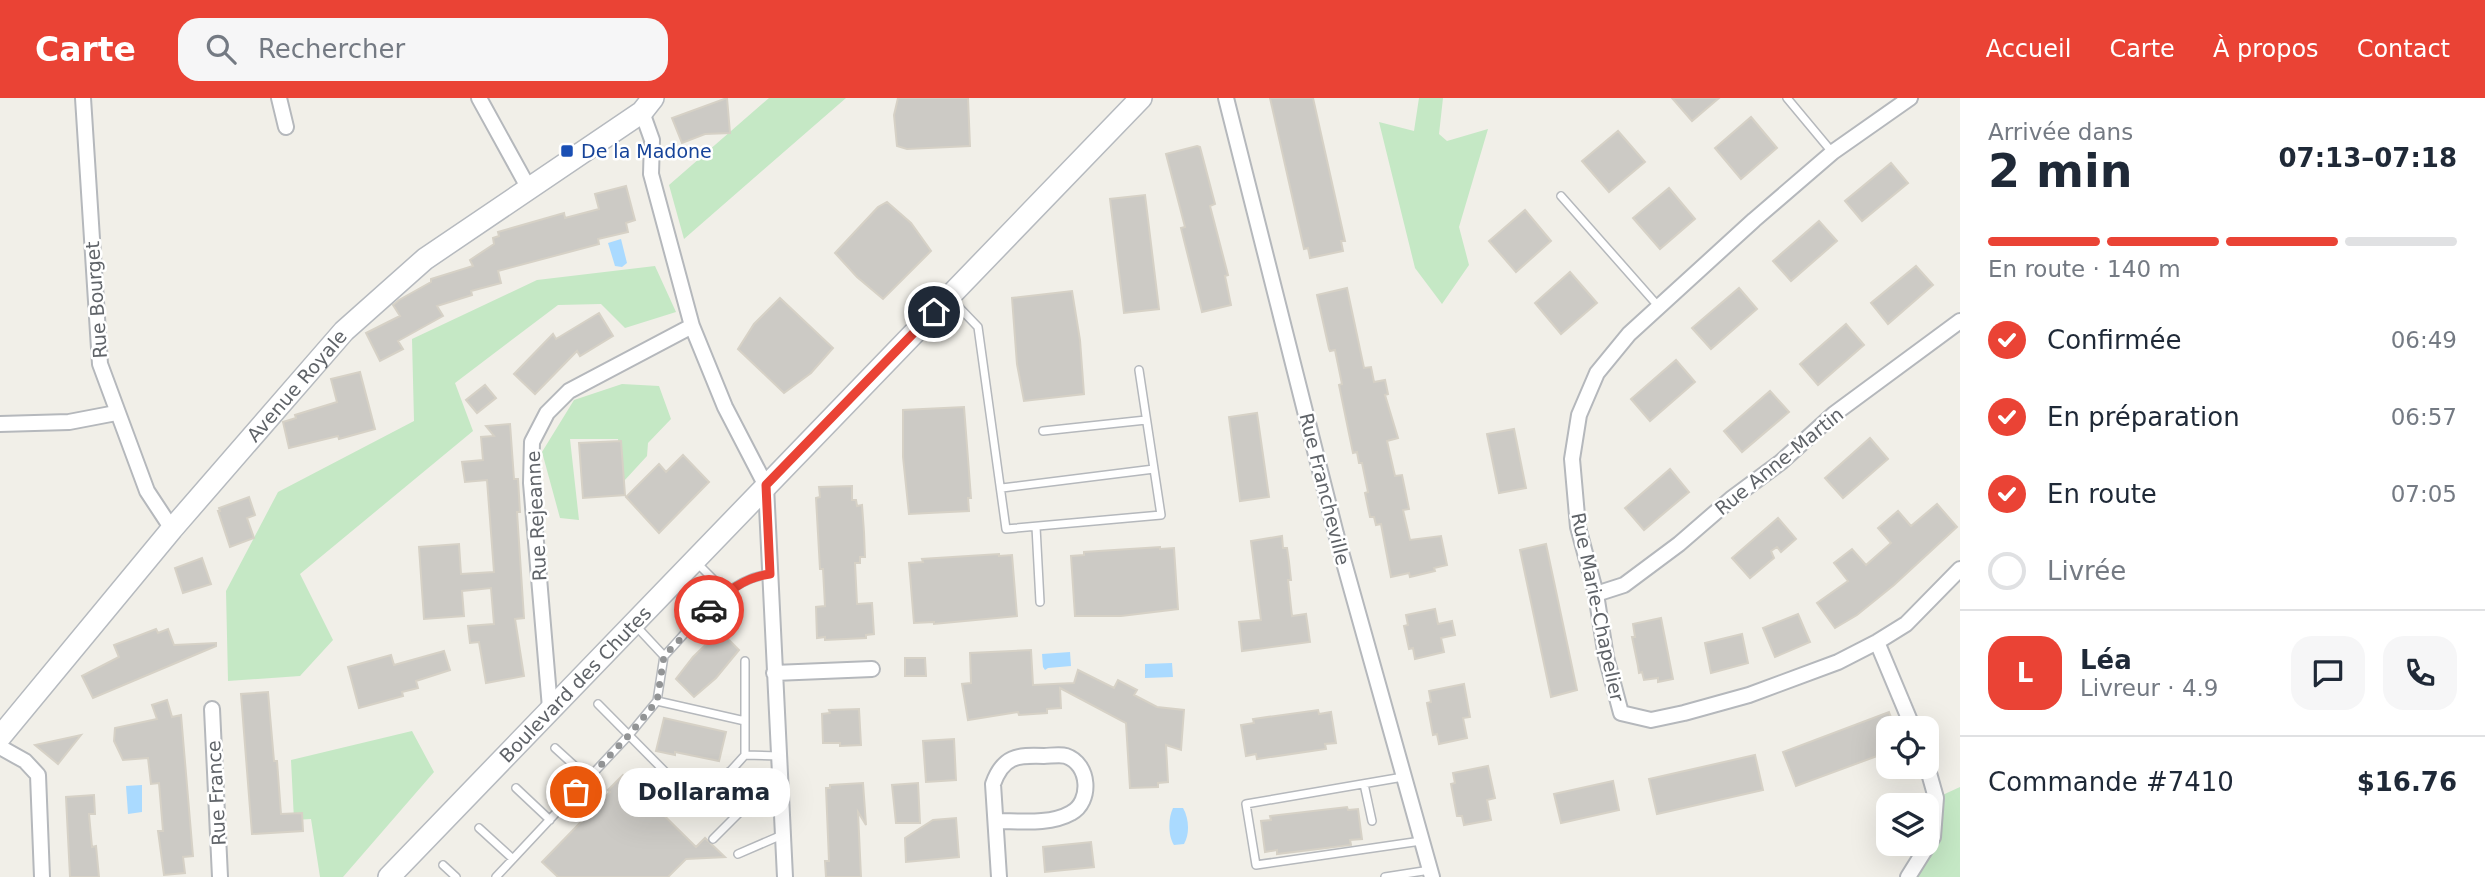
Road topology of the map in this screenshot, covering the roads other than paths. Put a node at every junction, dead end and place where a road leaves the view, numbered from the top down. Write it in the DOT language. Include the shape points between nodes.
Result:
graph roads {
  1 [pos="83,98"];
  2 [pos="279,98"];
  3 [pos="480,98"];
  4 [pos="1141,98"];
  5 [pos="1226,98"];
  6 [pos="1787,98"];
  7 [pos="1910,98"];
  8 [pos="648,105"];
  9 [pos="286,127"];
  10 [pos="1833,152"];
  11 [pos="528,187"];
  12 [pos="1560,196"];
  13 [pos="949,296"];
  14 [pos="1659,307"];
  15 [pos="1960,321"];
  16 [pos="692,326"];
  17 [pos="1139,370"];
  18 [pos="116,413"];
  19 [pos="1146,420"];
  20 [pos="0,424"];
  21 [pos="1043,432"];
  22 [pos="1154,469"];
  23 [pos="766,485"];
  24 [pos="1002,488"];
  25 [pos="1036,527"];
  26 [pos="172,528"];
  27 [pos="694,559"];
  28 [pos="1960,569"];
  29 [pos="770,574"];
  30 [pos="726,592"];
  31 [pos="1596,594"];
  32 [pos="1040,603"];
  33 [pos="633,623"];
  34 [pos="1877,642"];
  35 [pos="664,656"];
  36 [pos="745,661"];
  37 [pos="872,669"];
  38 [pos="774,673"];
  39 [pos="657,701"];
  40 [pos="598,704"];
  41 [pos="551,708"];
  42 [pos="212,709"];
  43 [pos="1908,716"];
  44 [pos="745,721"];
  45 [pos="629,735"];
  46 [pos="0,737"];
  47 [pos="0,747"];
  48 [pos="555,748"];
  49 [pos="744,755"];
  50 [pos="779,756"];
  51 [pos="730,771"];
  52 [pos="1403,777"];
  53 [pos="589,779"];
  54 [pos="1931,779"];
  55 [pos="1364,784"];
  56 [pos="516,788"];
  57 [pos="550,820"];
  58 [pos="996,821"];
  59 [pos="1371,821"];
  60 [pos="479,828"];
  61 [pos="783,835"];
  62 [pos="713,839"];
  63 [pos="1421,841"];
  64 [pos="738,855"];
  65 [pos="513,859"];
  66 [pos="443,865"];
  67 [pos="1431,874"];
  68 [pos="42,877"];
  69 [pos="220,877"];
  70 [pos="389,877"];
  71 [pos="456,877"];
  72 [pos="496,877"];
  73 [pos="785,877"];
  74 [pos="999,877"];
  75 [pos="1385,877"];
  76 [pos="1908,877"];
  1 -- 18 [label="street, Rue Bourget" via="100,365"];
  2 -- 9 [label="street"];
  3 -- 11 [label="street"];
  4 -- 13 [label="street, Boulevard des Chutes"];
  5 -- 52 [label="street, Rue Francheville" via="1336,534"];
  6 -- 10 [label="lane"];
  7 -- 10 [label="street, Rue Marie-Chapelier"];
  8 -- 11 [label="street, Avenue Royale"];
  8 -- 16 [label="street" via="651,174"];
  10 -- 14 [label="street, Rue Marie-Chapelier"];
  11 -- 26 [label="street, Avenue Royale" via="425,259 344,331"];
  12 -- 14 [label="lane"];
  13 -- 23 [label="street, Boulevard des Chutes"];
  13 -- 24 [label="lane" via="978,327"];
  14 -- 31 [label="street, Rue Marie-Chapelier" via="1597,373 1579,415 1572,459 1578,527"];
  15 -- 31 [label="street, Rue Anne-Martin" via="1834,414 1679,544 1624,585"];
  16 -- 23 [label="street" via="724,407"];
  16 -- 41 [label="street, Rue Rejeanne" via="569,391 547,413 532,442 531,483"];
  17 -- 19 [label="lane"];
  18 -- 20 [label="street" via="69,422"];
  18 -- 26 [label="street, Rue Bourget" via="147,491"];
  19 -- 21 [label="lane"];
  19 -- 22 [label="lane"];
  22 -- 24 [label="lane"];
  22 -- 25 [label="lane" via="1161,515"];
  23 -- 27 [label="street, Boulevard des Chutes"];
  23 -- 29 [label="street"];
  24 -- 25 [label="lane" via="1006,530"];
  25 -- 32 [label="lane"];
  26 -- 46 [label="street, Avenue Royale"];
  27 -- 30 [label="lane"];
  27 -- 33 [label="street, Boulevard des Chutes"];
  28 -- 34 [label="street, Rue Marie-Chapelier" via="1906,624"];
  29 -- 30 [label="lane"];
  29 -- 38 [label="street"];
  30 -- 35 [label="lane"];
  31 -- 34 [label="street, Rue Marie-Chapelier" via="1621,712 1651,720 1749,695 1838,662"];
  33 -- 35 [label="lane"];
  33 -- 41 [label="street, Boulevard des Chutes"];
  34 -- 43 [label="street"];
  35 -- 39 [label="lane"];
  36 -- 44 [label="lane"];
  37 -- 38 [label="street"];
  38 -- 50 [label="street"];
  39 -- 44 [label="lane"];
  39 -- 45 [label="lane"];
  40 -- 45 [label="lane"];
  41 -- 70 [label="street, Boulevard des Chutes"];
  42 -- 69 [label="street, Rue France"];
  44 -- 49 [label="lane"];
  45 -- 51 [label="lane" via="699,806"];
  45 -- 53 [label="lane"];
  47 -- 68 [label="street" via="25,761 38,775"];
  48 -- 53 [label="lane"];
  49 -- 50 [label="lane"];
  49 -- 51 [label="lane"];
  50 -- 61 [label="street"];
  51 -- 62 [label="lane" via="743,809"];
  52 -- 55 [label="lane"];
  52 -- 63 [label="street, Rue Francheville"];
  53 -- 57 [label="lane"];
  54 -- 76 [label="street" via="1936,799 1933,837"];
  55 -- 59 [label="lane"];
  55 -- 63 [label="lane" via="1246,804 1256,864"];
  56 -- 57 [label="lane"];
  57 -- 65 [label="lane"];
  58 -- 58 [label="street" via="993,784 1006,762 1021,755 1066,756 1079,767 1086,791 1082,804 1072,813 1044,820"];
  58 -- 74 [label="street"];
  60 -- 65 [label="lane"];
  61 -- 64 [label="lane"];
  61 -- 73 [label="street"];
  63 -- 67 [label="street, Rue Francheville"];
  65 -- 72 [label="lane"];
  66 -- 71 [label="lane"];
  67 -- 75 [label="lane"];
}
